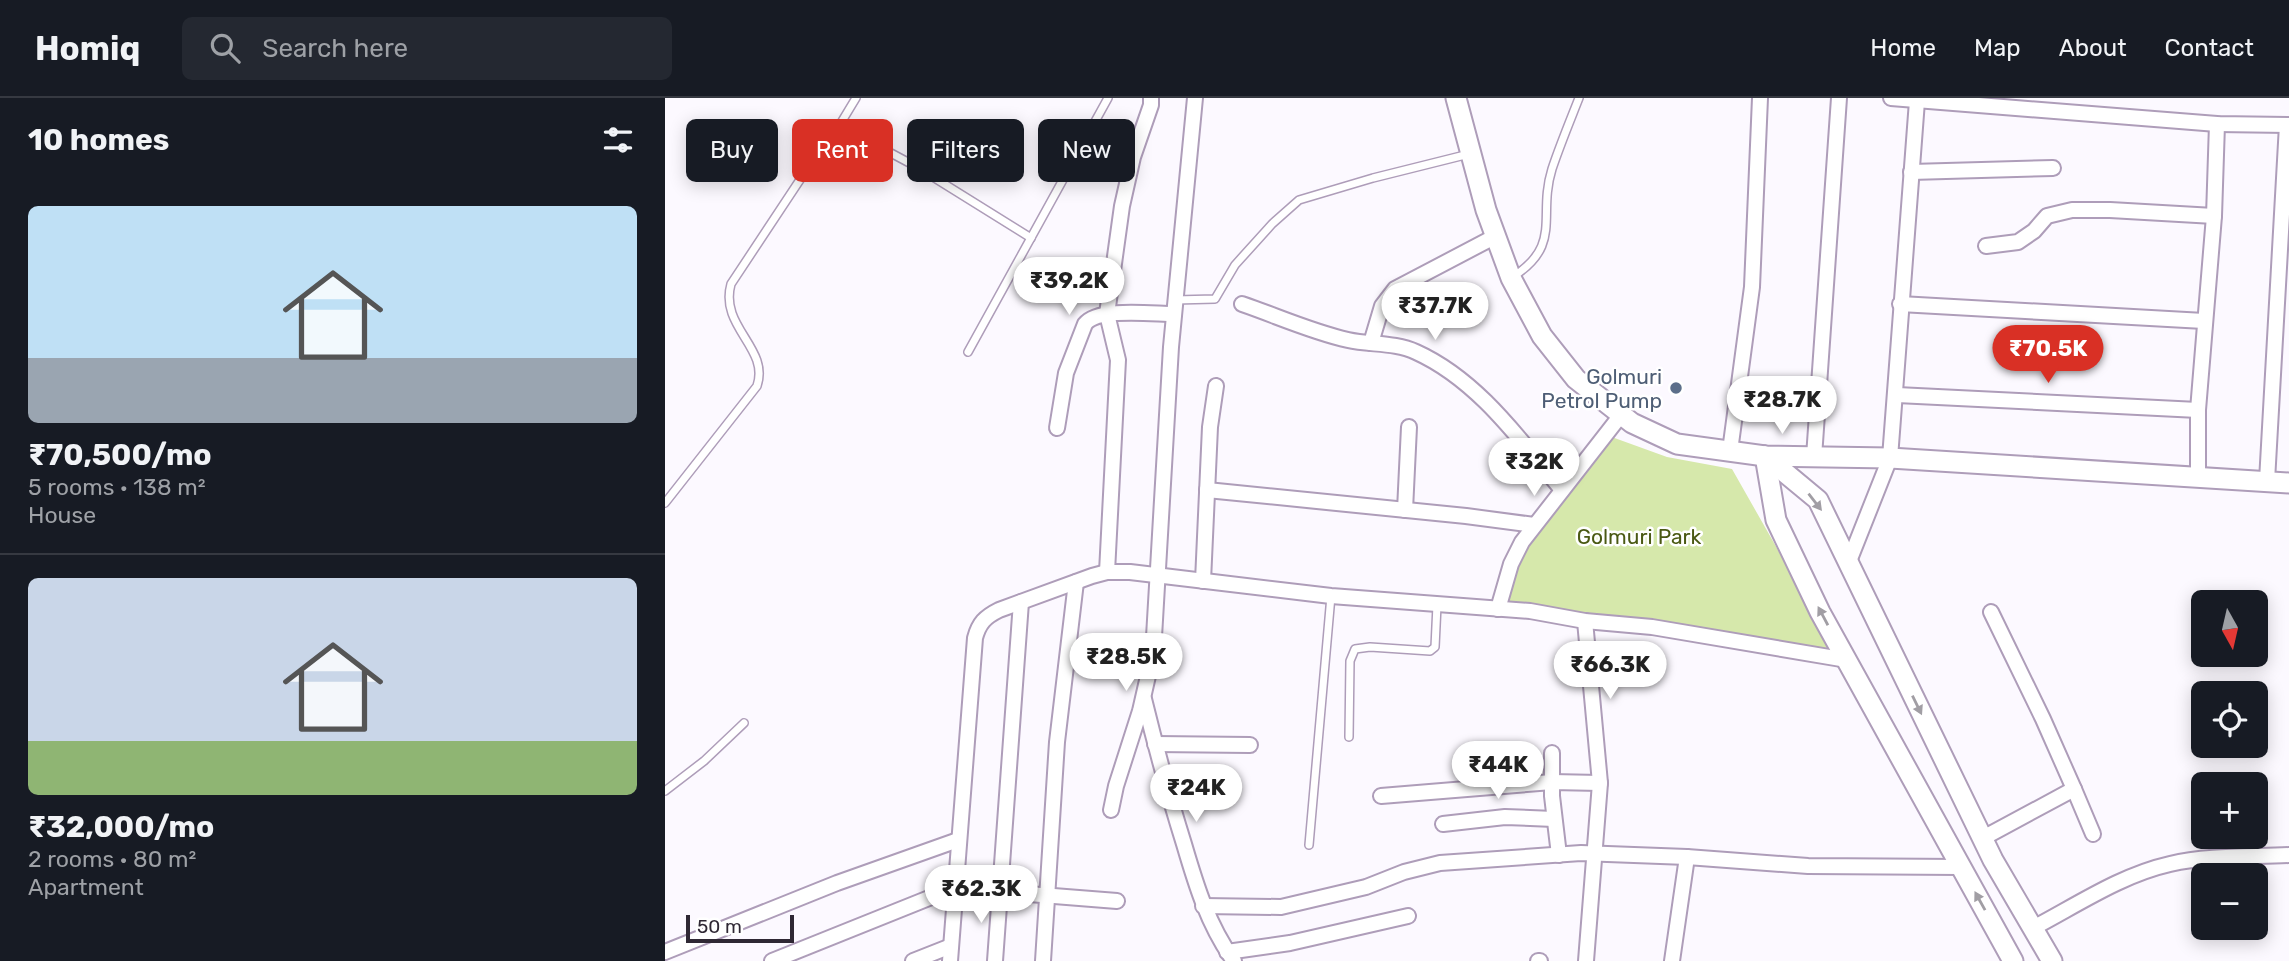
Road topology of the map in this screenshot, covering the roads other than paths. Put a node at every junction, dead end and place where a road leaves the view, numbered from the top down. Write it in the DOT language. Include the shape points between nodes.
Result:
graph roads {
  1 [pos="856,98"];
  2 [pos="1108,98"];
  3 [pos="1151,98"];
  4 [pos="1195,98"];
  5 [pos="1456,98"];
  6 [pos="1579,98"];
  7 [pos="1759,98"];
  8 [pos="1839,98"];
  9 [pos="1891,98"];
  10 [pos="1917,101"];
  11 [pos="843,119"];
  12 [pos="2217,124"];
  13 [pos="2288,125"];
  14 [pos="893,154"];
  15 [pos="1470,154"];
  16 [pos="2053,168"];
  17 [pos="1911,172"];
  18 [pos="799,182"];
  19 [pos="2214,216"];
  20 [pos="1496,236"];
  21 [pos="1031,238"];
  22 [pos="1986,246"];
  23 [pos="1511,278"];
  24 [pos="1242,304"];
  25 [pos="1900,304"];
  26 [pos="1175,307"];
  27 [pos="1107,314"];
  28 [pos="2204,321"];
  29 [pos="1371,343"];
  30 [pos="968,352"];
  31 [pos="1216,386"];
  32 [pos="1897,395"];
  33 [pos="2198,410"];
  34 [pos="1622,415"];
  35 [pos="1409,427"];
  36 [pos="1057,428"];
  37 [pos="1730,452"];
  38 [pos="1765,456"];
  39 [pos="1814,457"];
  40 [pos="1890,458"];
  41 [pos="2198,478"];
  42 [pos="2267,481"];
  43 [pos="2289,483"];
  44 [pos="1207,490"];
  45 [pos="1562,490"];
  46 [pos="665,503"];
  47 [pos="1405,510"];
  48 [pos="1534,525"];
  49 [pos="1848,564"];
  50 [pos="1107,572"];
  51 [pos="1159,576"];
  52 [pos="1203,581"];
  53 [pos="1076,582"];
  54 [pos="1331,596"];
  55 [pos="1021,602"];
  56 [pos="1437,605"];
  57 [pos="1498,609"];
  58 [pos="1991,612"];
  59 [pos="1585,621"];
  60 [pos="1847,660"];
  61 [pos="1144,695"];
  62 [pos="744,723"];
  63 [pos="1349,737"];
  64 [pos="1155,744"];
  65 [pos="1250,745"];
  66 [pos="1552,753"];
  67 [pos="1552,782"];
  68 [pos="1600,783"];
  69 [pos="2074,789"];
  70 [pos="665,790"];
  71 [pos="1381,796"];
  72 [pos="1111,810"];
  73 [pos="1554,820"];
  74 [pos="1443,824"];
  75 [pos="2093,834"];
  76 [pos="1983,838"];
  77 [pos="958,840"];
  78 [pos="1309,845"];
  79 [pos="1595,853"];
  80 [pos="1559,855"];
  81 [pos="2289,855"];
  82 [pos="1687,857"];
  83 [pos="1961,867"];
  84 [pos="954,888"];
  85 [pos="1002,892"];
  86 [pos="1048,895"];
  87 [pos="1117,901"];
  88 [pos="1203,906"];
  89 [pos="1408,916"];
  90 [pos="2033,928"];
  91 [pos="665,952"];
  92 [pos="950,954"];
  93 [pos="1231,956"];
  94 [pos="772,961"];
  95 [pos="913,961"];
  96 [pos="995,961"];
  97 [pos="1043,961"];
  98 [pos="1586,961"];
  99 [pos="1672,961"];
  100 [pos="2013,961"];
  101 [pos="2052,961"];
  1 -- 11 [label="lane"];
  2 -- 21 [label="lane"];
  3 -- 27 [label="street" via="1122,206"];
  4 -- 26 [label="street"];
  5 -- 15 [label="street"];
  6 -- 23 [label="lane" via="1552,170 1539,255"];
  7 -- 37 [label="street" via="1752,287"];
  8 -- 39 [label="street"];
  9 -- 10 [label="street"];
  10 -- 12 [label="street"];
  10 -- 17 [label="street"];
  12 -- 13 [label="street"];
  12 -- 19 [label="street"];
  13 -- 42 [label="street"];
  14 -- 21 [label="lane"];
  15 -- 20 [label="street"];
  15 -- 26 [label="lane" via="1299,200 1235,265 1215,299"];
  16 -- 17 [label="street"];
  17 -- 25 [label="street"];
  18 -- 46 [label="lane" via="728,295 729,309 757,361 757,386"];
  19 -- 22 [label="street" via="2072,211 2047,216 2018,242"];
  19 -- 28 [label="street"];
  20 -- 23 [label="street"];
  20 -- 29 [label="street" via="1395,289 1382,306"];
  21 -- 30 [label="lane"];
  23 -- 34 [label="street" via="1542,335 1568,368"];
  24 -- 29 [label="street" via="1338,337"];
  25 -- 28 [label="street"];
  25 -- 32 [label="street"];
  26 -- 27 [label="street"];
  26 -- 51 [label="street"];
  27 -- 36 [label="street" via="1085,324 1066,373"];
  27 -- 50 [label="street" via="1118,360"];
  28 -- 33 [label="street"];
  29 -- 45 [label="street" via="1405,348 1450,372 1502,418"];
  31 -- 44 [label="street"];
  32 -- 33 [label="street"];
  32 -- 40 [label="street"];
  33 -- 41 [label="street"];
  34 -- 37 [label="street" via="1677,444"];
  34 -- 45 [label="street"];
  35 -- 47 [label="street"];
  37 -- 38 [label="street"];
  38 -- 39 [label="street"];
  38 -- 49 [label="street, one-way" via="1818,500"];
  60 -- 38 [label="street, one-way" via="1776,520"];
  39 -- 40 [label="street"];
  40 -- 41 [label="street"];
  40 -- 49 [label="street"];
  41 -- 42 [label="street"];
  42 -- 43 [label="street"];
  44 -- 47 [label="street"];
  44 -- 52 [label="street"];
  45 -- 48 [label="street"];
  47 -- 48 [label="street"];
  48 -- 57 [label="street" via="1511,564"];
  49 -- 76 [label="street, one-way"];
  50 -- 51 [label="street"];
  50 -- 53 [label="street"];
  51 -- 52 [label="street"];
  51 -- 61 [label="street" via="1153,654"];
  52 -- 54 [label="street"];
  53 -- 55 [label="street"];
  53 -- 86 [label="street" via="1057,742"];
  54 -- 56 [label="street"];
  54 -- 78 [label="lane"];
  55 -- 77 [label="street" via="985,617 978,626"];
  55 -- 85 [label="street"];
  56 -- 57 [label="street"];
  56 -- 63 [label="lane" via="1437,640 1430,651 1360,647 1351,655"];
  57 -- 59 [label="street"];
  58 -- 69 [label="street"];
  59 -- 60 [label="street" via="1653,627"];
  59 -- 68 [label="street"];
  60 -- 83 [label="street"];
  61 -- 64 [label="street"];
  61 -- 72 [label="street"];
  62 -- 70 [label="lane"];
  64 -- 65 [label="street"];
  64 -- 88 [label="street"];
  66 -- 67 [label="street"];
  67 -- 68 [label="street"];
  67 -- 71 [label="street"];
  67 -- 73 [label="street"];
  68 -- 79 [label="street"];
  69 -- 75 [label="street"];
  69 -- 76 [label="street"];
  73 -- 74 [label="street" via="1505,817"];
  73 -- 80 [label="street"];
  76 -- 90 [label="street"];
  77 -- 84 [label="street"];
  77 -- 91 [label="street"];
  79 -- 80 [label="street"];
  79 -- 82 [label="street"];
  79 -- 98 [label="street"];
  80 -- 88 [label="street" via="1440,863 1281,907"];
  81 -- 90 [label="street" via="2172,863 2131,876"];
  82 -- 83 [label="street" via="1808,866"];
  82 -- 99 [label="street"];
  100 -- 83 [label="street, one-way"];
  84 -- 85 [label="street"];
  84 -- 92 [label="street"];
  84 -- 94 [label="street"];
  85 -- 86 [label="street"];
  85 -- 96 [label="street"];
  86 -- 87 [label="street"];
  86 -- 97 [label="street"];
  88 -- 93 [label="street"];
  89 -- 93 [label="street"];
  90 -- 101 [label="street"];
  92 -- 95 [label="street"];
}
